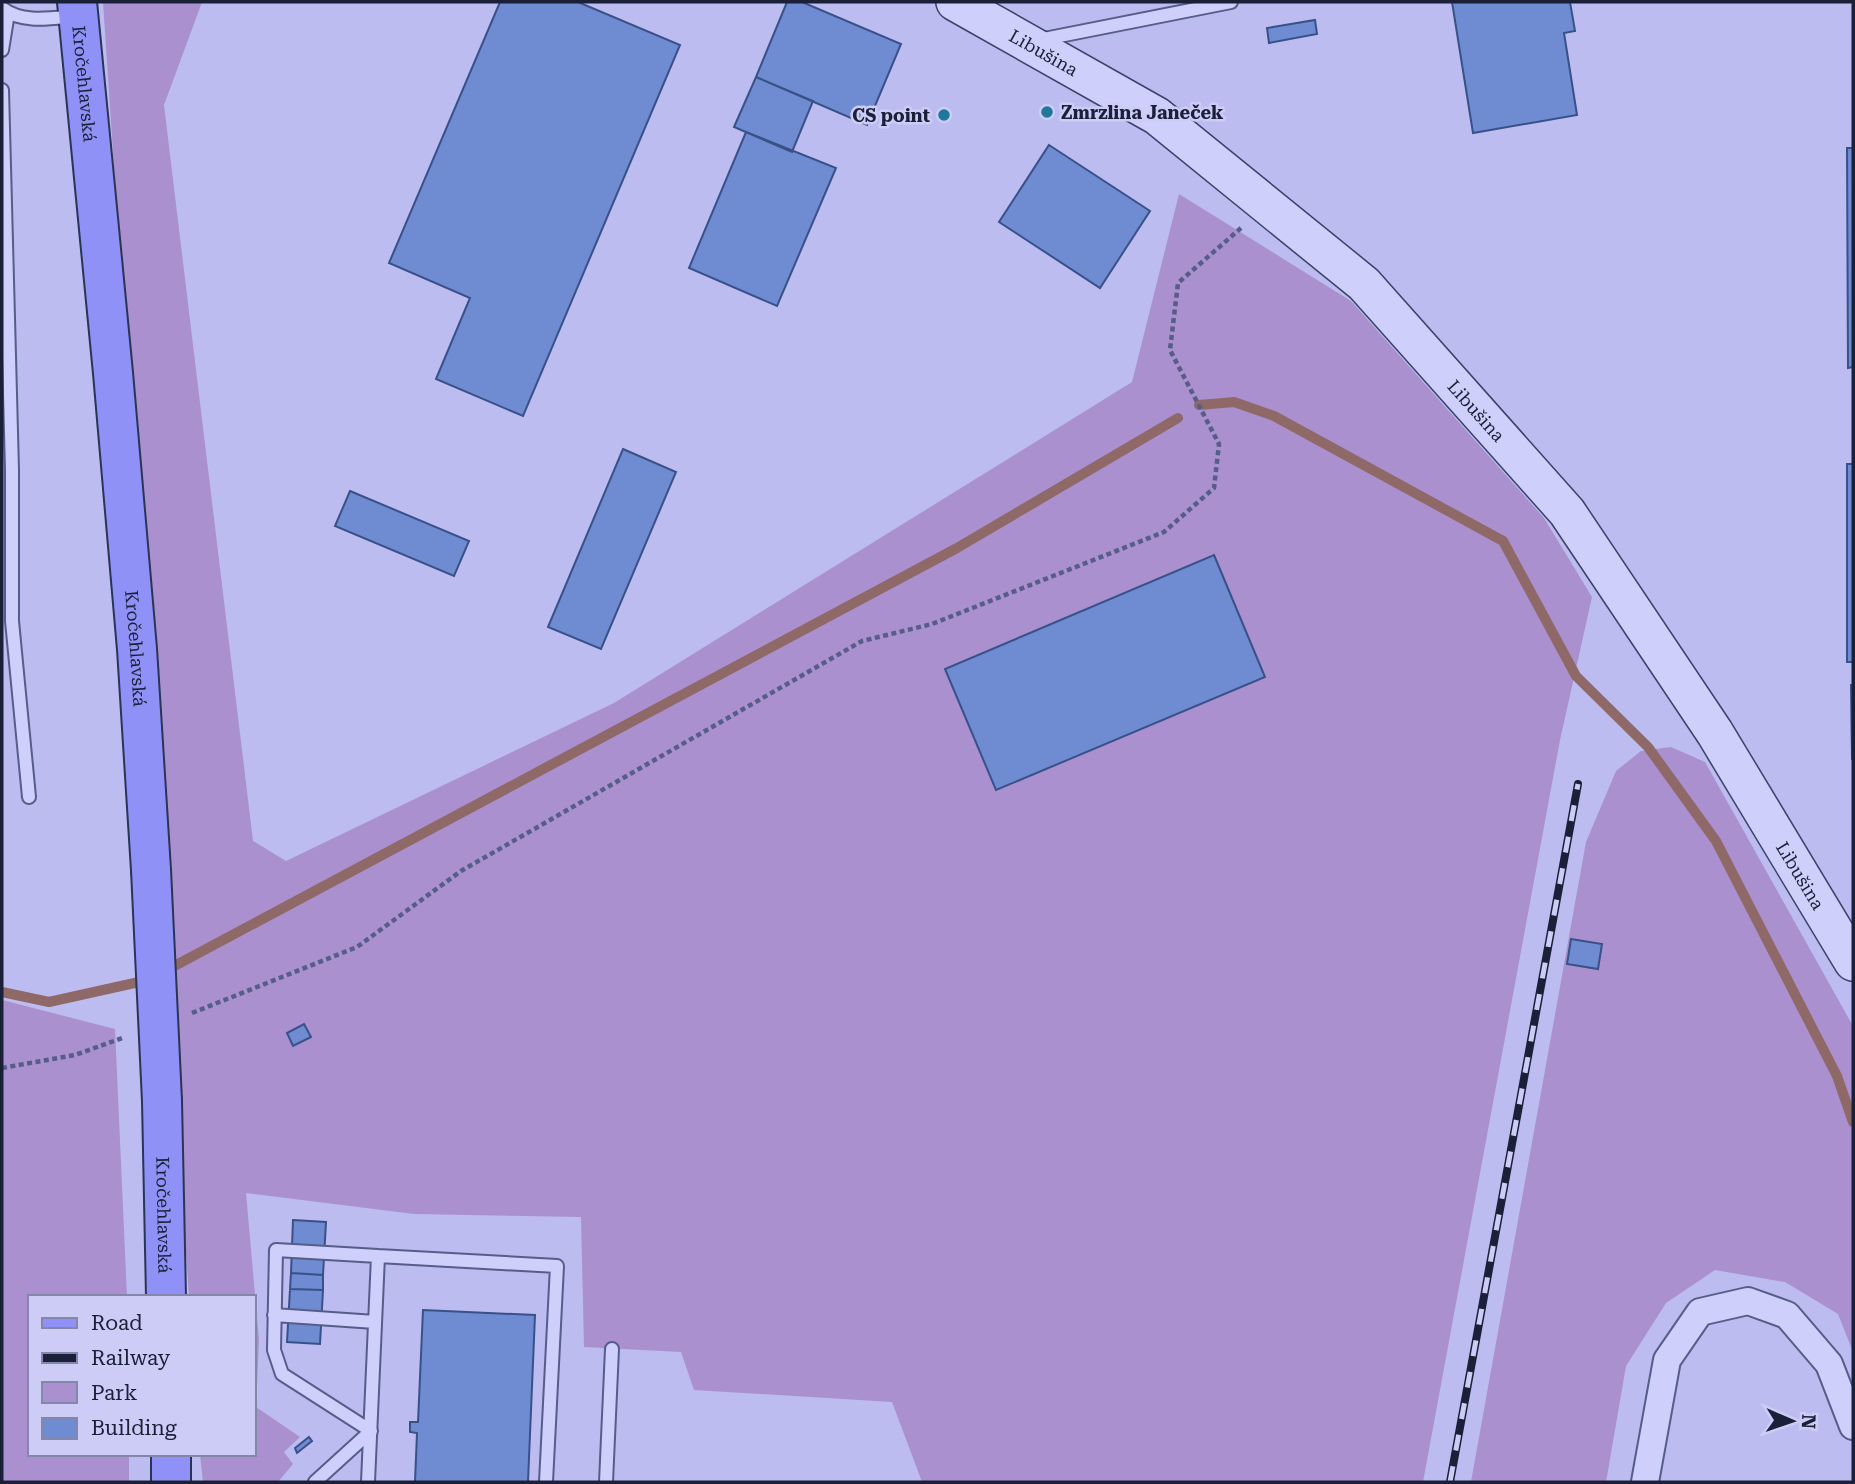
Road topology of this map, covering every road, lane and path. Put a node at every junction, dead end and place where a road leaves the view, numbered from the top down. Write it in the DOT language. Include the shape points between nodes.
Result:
graph roads {
  1 [pos="955,2"];
  2 [pos="1231,2"];
  3 [pos="78,9"];
  4 [pos="5,11"];
  5 [pos="1029,42"];
  6 [pos="2,50"];
  7 [pos="2,90"];
  8 [pos="1269,205"];
  9 [pos="29,797"];
  10 [pos="1853,961"];
  11 [pos="184,1015"];
  12 [pos="136,1033"];
  13 [pos="2,1068"];
  14 [pos="378,1256"];
  15 [pos="166,1295"];
  16 [pos="274,1315"];
  17 [pos="375,1322"];
  18 [pos="612,1349"];
  19 [pos="1853,1426"];
  20 [pos="370,1431"];
  21 [pos="171,1456"];
  22 [pos="172,1482"];
  23 [pos="315,1482"];
  24 [pos="368,1482"];
  25 [pos="546,1482"];
  26 [pos="606,1482"];
  27 [pos="1645,1482"];
  1 -- 5 [label="main road, Libušina"];
  2 -- 5 [label="lane"];
  3 -- 4 [label="lane" via="32,19"];
  3 -- 15 [label="main road, Kročehlavská, bridge" via="135,622 162,1101"];
  4 -- 6 [label="lane"];
  5 -- 8 [label="main road, Libušina" via="1157,116"];
  7 -- 9 [label="lane" via="12,621"];
  8 -- 10 [label="main road, Libušina" via="1364,284 1567,512 1715,733"];
  8 -- 11 [label="path" via="1178,283 1170,350 1219,444 1214,488 1164,531 932,624 862,641 461,871 357,947"];
  12 -- 13 [label="path" via="75,1055"];
  14 -- 16 [label="lane" via="276,1250"];
  14 -- 17 [label="lane"];
  14 -- 25 [label="lane" via="556,1266"];
  16 -- 17 [label="lane"];
  16 -- 20 [label="lane" via="274,1350 282,1374"];
  17 -- 20 [label="lane"];
  18 -- 26 [label="lane"];
  19 -- 27 [label="street" via="1829,1364 1787,1315 1748,1301 1700,1312 1667,1360"];
  20 -- 23 [label="lane"];
  20 -- 24 [label="lane"];
  21 -- 22 [label="main road"];
}
